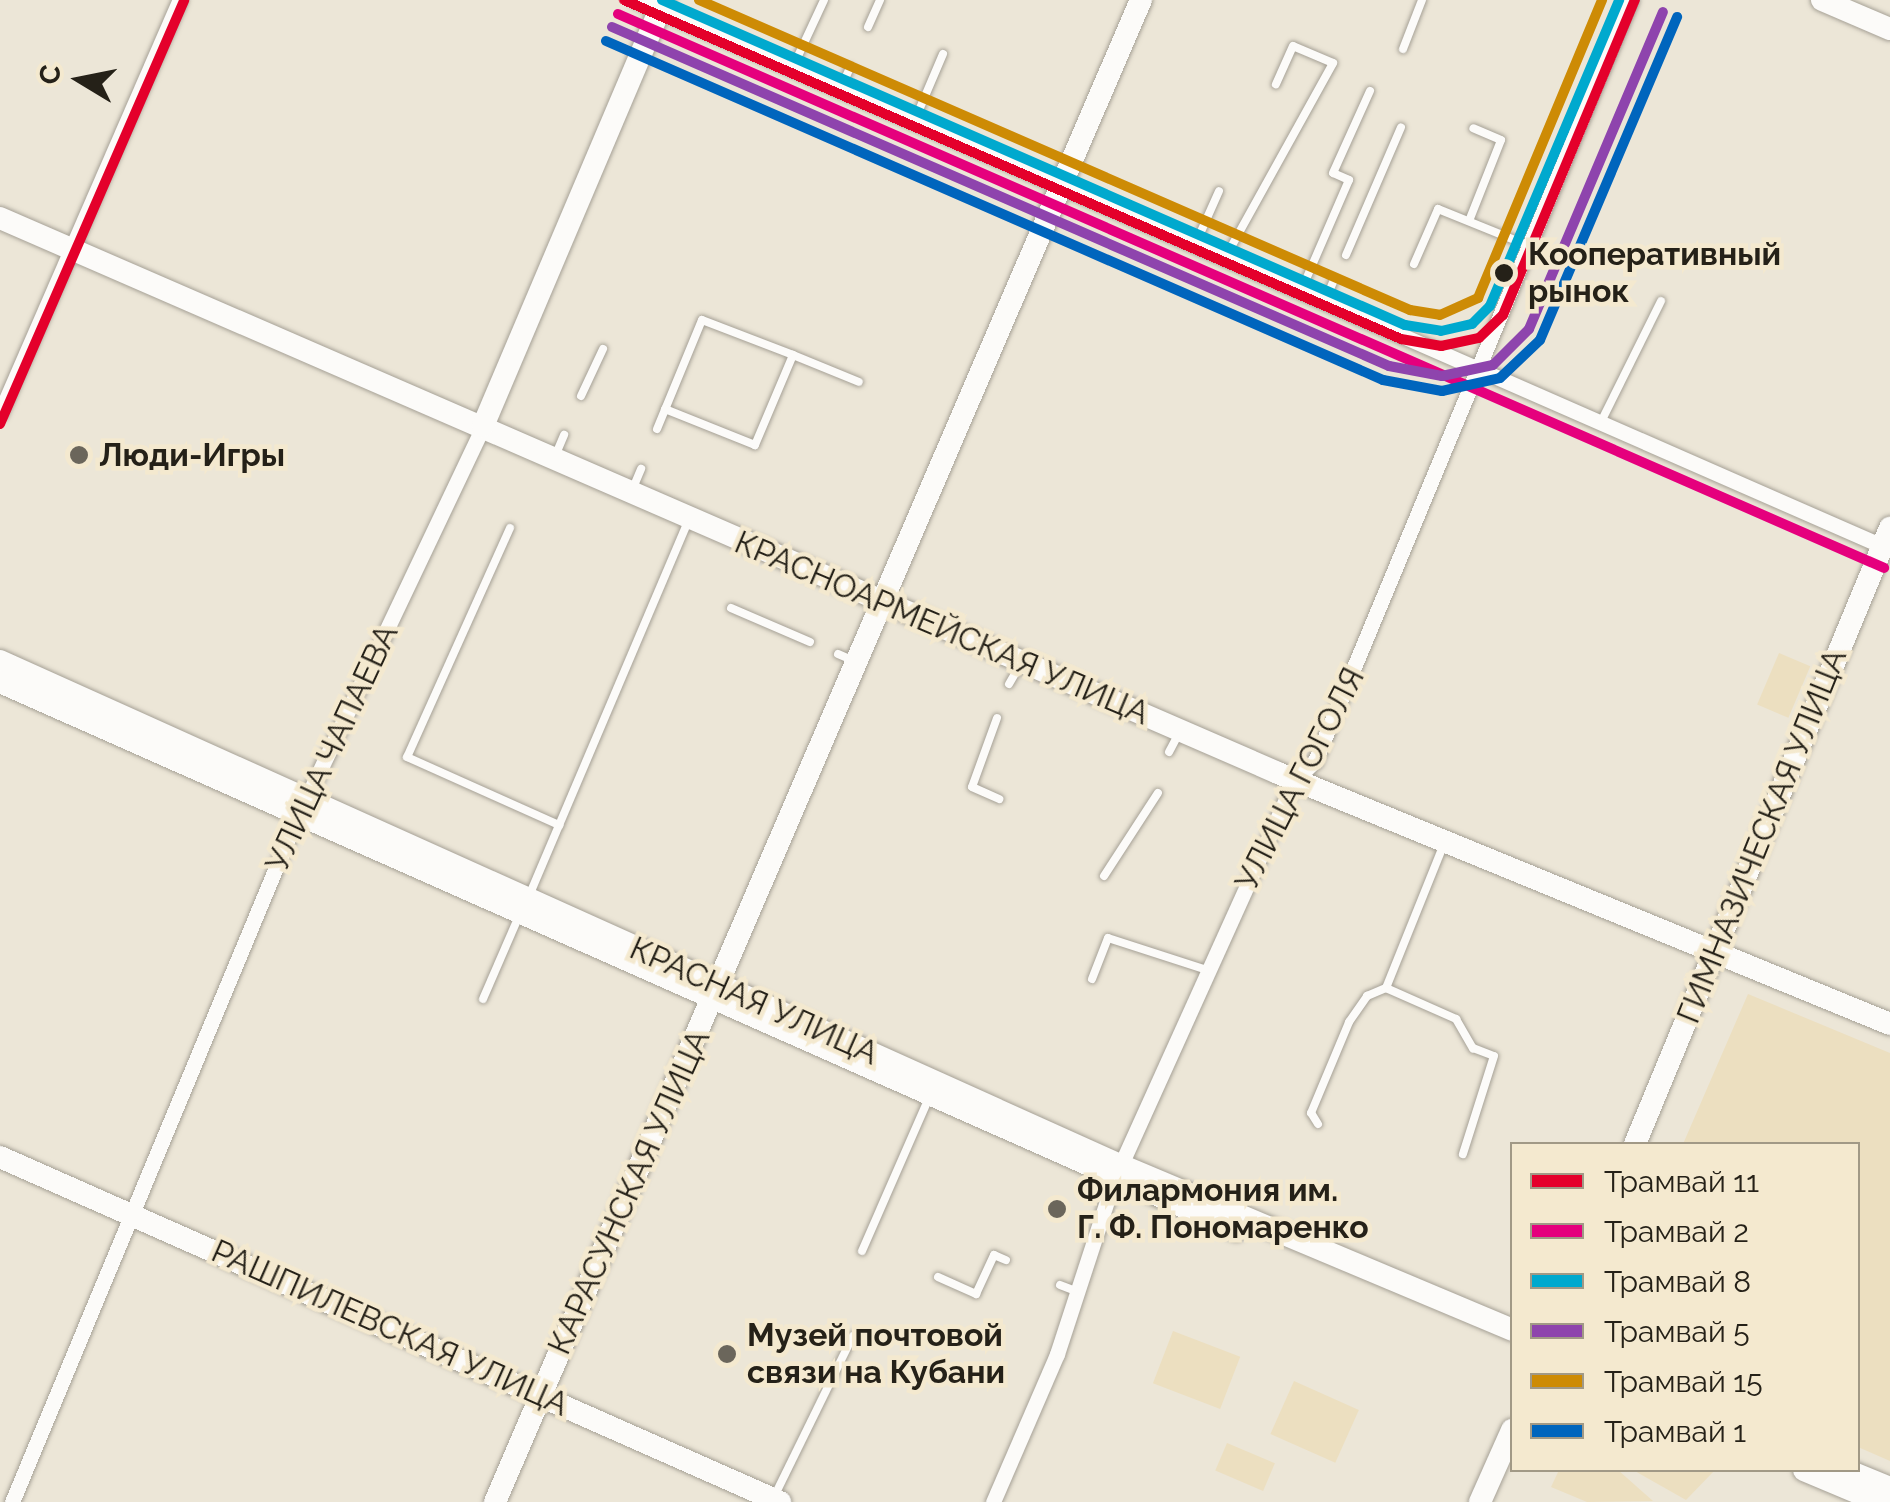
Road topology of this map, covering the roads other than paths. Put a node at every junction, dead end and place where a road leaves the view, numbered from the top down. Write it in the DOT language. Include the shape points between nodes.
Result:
graph roads {
  1 [pos="180,0"];
  2 [pos="636,0"];
  3 [pos="824,0"];
  4 [pos="880,0"];
  5 [pos="1141,0"];
  6 [pos="1422,0"];
  7 [pos="1631,0"];
  8 [pos="1822,0"];
  9 [pos="662,5"];
  10 [pos="868,26"];
  11 [pos="1890,28"];
  12 [pos="1403,49"];
  13 [pos="943,54"];
  14 [pos="850,68"];
  15 [pos="792,69"];
  16 [pos="1276,84"];
  17 [pos="840,90"];
  18 [pos="1370,91"];
  19 [pos="914,122"];
  20 [pos="1402,127"];
  21 [pos="1474,128"];
  22 [pos="1058,186"];
  23 [pos="1219,191"];
  24 [pos="0,218"];
  25 [pos="1468,221"];
  26 [pos="1195,245"];
  27 [pos="1527,245"];
  28 [pos="72,248"];
  29 [pos="1346,255"];
  30 [pos="1225,258"];
  31 [pos="1414,264"];
  32 [pos="1334,282"];
  33 [pos="1301,291"];
  34 [pos="1325,301"];
  35 [pos="1660,301"];
  36 [pos="602,349"];
  37 [pos="794,356"];
  38 [pos="1476,367"];
  39 [pos="859,382"];
  40 [pos="581,396"];
  41 [pos="665,409"];
  42 [pos="0,413"];
  43 [pos="1600,422"];
  44 [pos="483,426"];
  45 [pos="657,428"];
  46 [pos="564,435"];
  47 [pos="554,458"];
  48 [pos="640,468"];
  49 [pos="631,492"];
  50 [pos="690,518"];
  51 [pos="510,528"];
  52 [pos="1887,541"];
  53 [pos="876,601"];
  54 [pos="730,608"];
  55 [pos="810,642"];
  56 [pos="0,661"];
  57 [pos="1020,663"];
  58 [pos="0,682"];
  59 [pos="1009,684"];
  60 [pos="996,718"];
  61 [pos="1295,780"];
  62 [pos="1158,793"];
  63 [pos="999,799"];
  64 [pos="301,808"];
  65 [pos="559,825"];
  66 [pos="1445,840"];
  67 [pos="1104,876"];
  68 [pos="524,907"];
  69 [pos="1715,951"];
  70 [pos="1207,970"];
  71 [pos="1092,979"];
  72 [pos="1386,988"];
  73 [pos="717,994"];
  74 [pos="483,999"];
  75 [pos="1890,1024"];
  76 [pos="929,1098"];
  77 [pos="1318,1124"];
  78 [pos="1635,1142"];
  79 [pos="1462,1154"];
  80 [pos="0,1157"];
  81 [pos="1117,1173"];
  82 [pos="137,1213"];
  83 [pos="862,1251"];
  84 [pos="1006,1260"];
  85 [pos="938,1277"];
  86 [pos="1510,1329"];
  87 [pos="853,1336"];
  88 [pos="1510,1343"];
  89 [pos="539,1396"];
  90 [pos="1510,1434"];
  91 [pos="1809,1472"];
  92 [pos="1851,1472"];
  93 [pos="1890,1488"];
  94 [pos="776,1501"];
  95 [pos="12,1502"];
  96 [pos="495,1502"];
  97 [pos="993,1502"];
  98 [pos="1480,1502"];
  99 [pos="1880,1502"];
  1 -- 28 [label="street"];
  2 -- 9 [label="street"];
  3 -- 15 [label="lane"];
  4 -- 10 [label="lane"];
  5 -- 22 [label="street, КАРАСУНСКАЯ УЛИЦА"];
  6 -- 12 [label="lane"];
  7 -- 27 [label="street, УЛИЦА ГОГОЛЯ"];
  8 -- 11 [label="street"];
  9 -- 15 [label="street"];
  9 -- 44 [label="street, УЛИЦА ЧАПАЕВА"];
  13 -- 19 [label="lane"];
  14 -- 17 [label="lane"];
  15 -- 17 [label="street"];
  16 -- 30 [label="lane" via="1293,46 1332,64"];
  17 -- 19 [label="street"];
  18 -- 33 [label="lane" via="1332,173 1349,180"];
  19 -- 22 [label="street"];
  20 -- 29 [label="lane"];
  21 -- 25 [label="lane" via="1501,140"];
  22 -- 26 [label="street"];
  22 -- 53 [label="street, КАРАСУНСКАЯ УЛИЦА"];
  23 -- 26 [label="lane"];
  24 -- 28 [label="street, КРАСНОАРМЕЙСКАЯ УЛИЦА"];
  25 -- 27 [label="lane"];
  25 -- 31 [label="lane" via="1438,208"];
  26 -- 30 [label="street"];
  27 -- 38 [label="street, УЛИЦА ГОГОЛЯ"];
  28 -- 42 [label="street"];
  28 -- 44 [label="street, КРАСНОАРМЕЙСКАЯ УЛИЦА"];
  30 -- 33 [label="street"];
  32 -- 34 [label="lane"];
  33 -- 34 [label="street"];
  34 -- 38 [label="street"];
  35 -- 43 [label="lane"];
  36 -- 40 [label="lane"];
  37 -- 39 [label="lane"];
  37 -- 41 [label="lane" via="755,444"];
  37 -- 41 [label="lane" via="702,320"];
  38 -- 43 [label="street"];
  38 -- 61 [label="street, УЛИЦА ГОГОЛЯ" via="1474,393 1323,744"];
  41 -- 45 [label="lane"];
  43 -- 52 [label="street"];
  44 -- 47 [label="street, КРАСНОАРМЕЙСКАЯ УЛИЦА"];
  44 -- 64 [label="street, УЛИЦА ЧАПАЕВА"];
  46 -- 47 [label="lane"];
  47 -- 49 [label="street, КРАСНОАРМЕЙСКАЯ УЛИЦА"];
  48 -- 49 [label="lane"];
  49 -- 50 [label="street, КРАСНОАРМЕЙСКАЯ УЛИЦА"];
  50 -- 53 [label="street, КРАСНОАРМЕЙСКАЯ УЛИЦА"];
  50 -- 65 [label="lane"];
  51 -- 65 [label="lane" via="407,757"];
  52 -- 69 [label="street, ГИМНАЗИЧЕСКАЯ УЛИЦА"];
  53 -- 57 [label="street, КРАСНОАРМЕЙСКАЯ УЛИЦА"];
  53 -- 73 [label="street, КАРАСУНСКАЯ УЛИЦА" via="845,657"];
  54 -- 55 [label="lane"];
  56 -- 64 [label="street, КРАСНАЯ УЛИЦА"];
  57 -- 59 [label="lane"];
  57 -- 61 [label="street, КРАСНОАРМЕЙСКАЯ УЛИЦА" via="1174,741"];
  58 -- 64 [label="street, КРАСНАЯ УЛИЦА"];
  60 -- 63 [label="lane" via="972,787"];
  61 -- 66 [label="street, КРАСНОАРМЕЙСКАЯ УЛИЦА"];
  61 -- 70 [label="street, УЛИЦА ГОГОЛЯ"];
  62 -- 67 [label="lane"];
  64 -- 68 [label="street, КРАСНАЯ УЛИЦА"];
  64 -- 82 [label="street, УЛИЦА ЧАПАЕВА"];
  65 -- 68 [label="lane"];
  66 -- 69 [label="street, КРАСНОАРМЕЙСКАЯ УЛИЦА"];
  66 -- 72 [label="lane"];
  68 -- 73 [label="street, КРАСНАЯ УЛИЦА"];
  68 -- 74 [label="lane"];
  69 -- 75 [label="street, КРАСНОАРМЕЙСКАЯ УЛИЦА"];
  69 -- 78 [label="street, ГИМНАЗИЧЕСКАЯ УЛИЦА"];
  70 -- 71 [label="lane" via="1108,938"];
  70 -- 81 [label="street, УЛИЦА ГОГОЛЯ"];
  72 -- 77 [label="lane" via="1366,996 1349,1022 1311,1113"];
  72 -- 79 [label="lane" via="1456,1019 1473,1048 1494,1056"];
  73 -- 76 [label="street, КРАСНАЯ УЛИЦА"];
  73 -- 81 [label="street, КРАСНАЯ УЛИЦА"];
  73 -- 89 [label="street, КАРАСУНСКАЯ УЛИЦА"];
  76 -- 81 [label="street, КРАСНАЯ УЛИЦА"];
  76 -- 83 [label="lane"];
  80 -- 82 [label="street, РАШПИЛЕВСКАЯ УЛИЦА"];
  81 -- 86 [label="street, КРАСНАЯ УЛИЦА"];
  81 -- 88 [label="street, КРАСНАЯ УЛИЦА"];
  81 -- 97 [label="street, УЛИЦА ГОГОЛЯ" via="1067,1287 1062,1334"];
  82 -- 89 [label="street, РАШПИЛЕВСКАЯ УЛИЦА"];
  82 -- 95 [label="street, УЛИЦА ЧАПАЕВА"];
  84 -- 85 [label="lane" via="994,1255 976,1294"];
  87 -- 94 [label="lane"];
  89 -- 94 [label="street, РАШПИЛЕВСКАЯ УЛИЦА"];
  89 -- 96 [label="street, КАРАСУНСКАЯ УЛИЦА"];
  90 -- 98 [label="street"];
  91 -- 99 [label="street"];
  92 -- 93 [label="street"];
}
